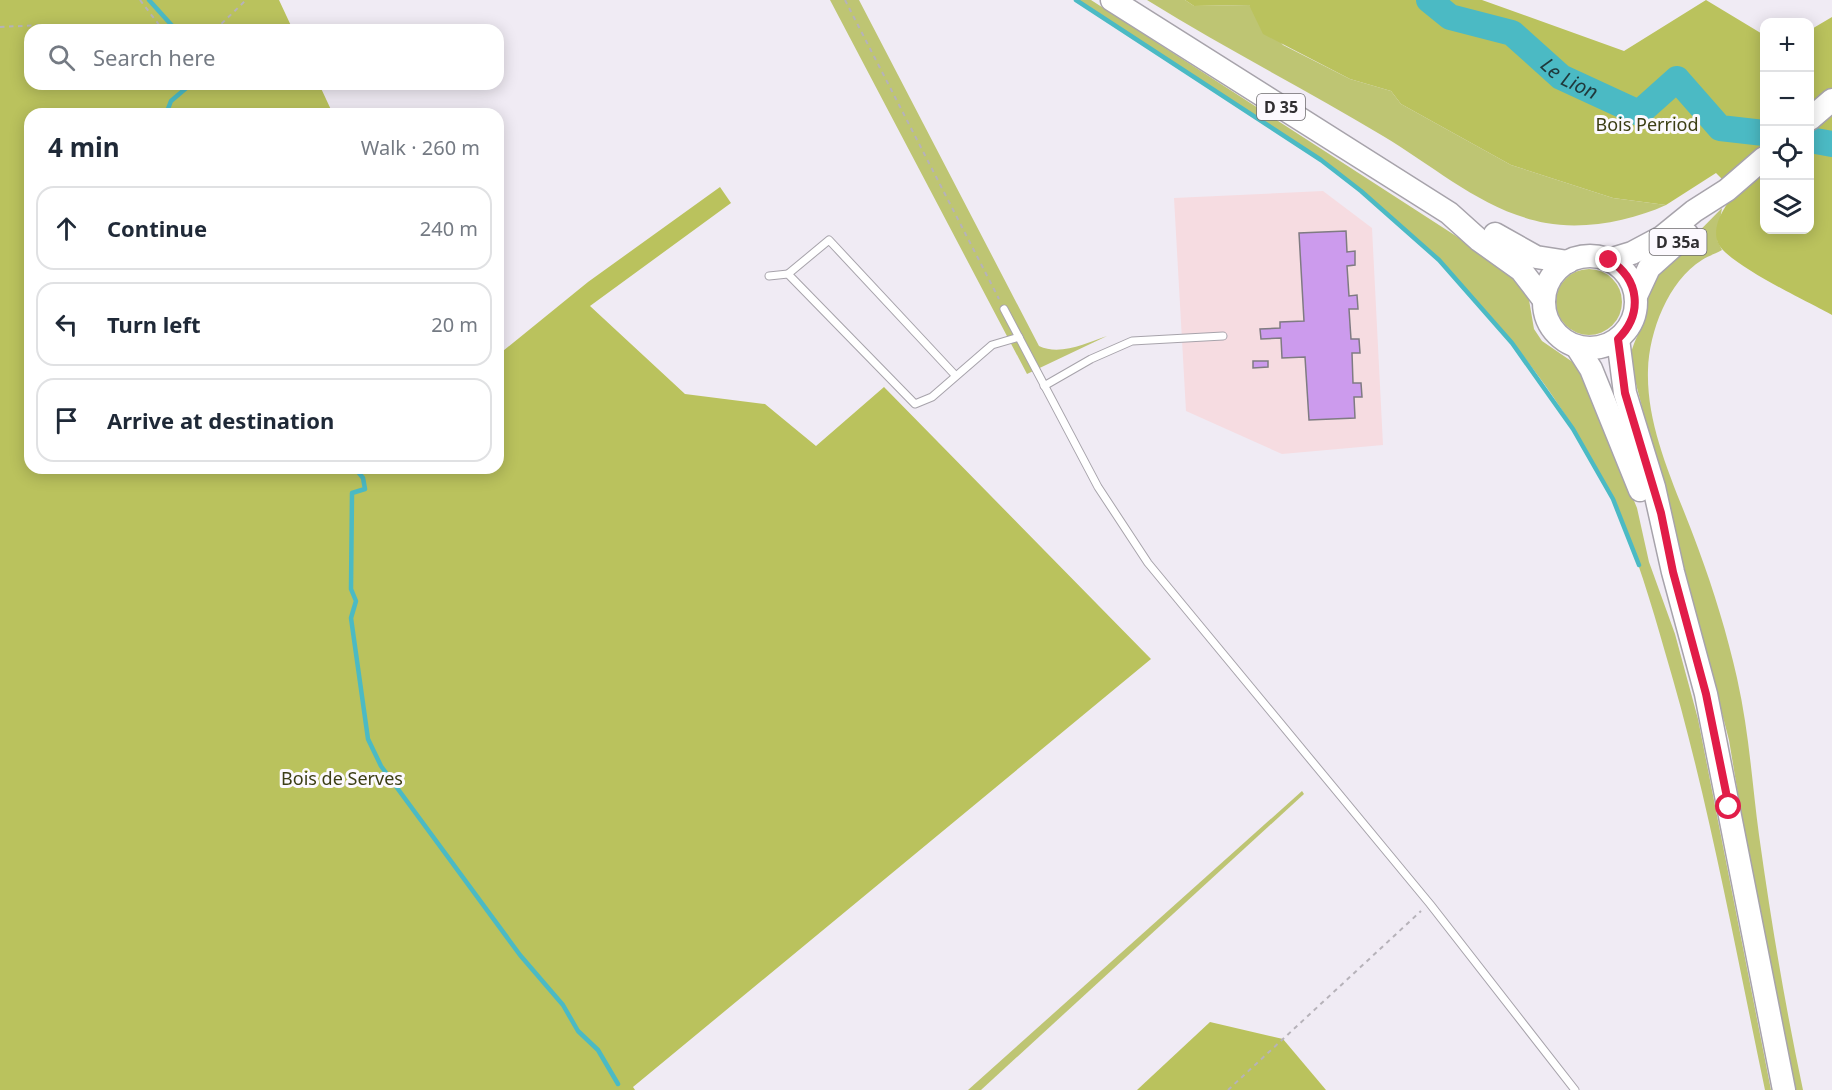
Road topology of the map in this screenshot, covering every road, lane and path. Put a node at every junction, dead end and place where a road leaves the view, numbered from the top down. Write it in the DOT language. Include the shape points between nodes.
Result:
graph roads {
  1 [pos="140,0"];
  2 [pos="246,0"];
  3 [pos="845,0"];
  4 [pos="1112,0"];
  5 [pos="158,24"];
  6 [pos="221,24"];
  7 [pos="24,26"];
  8 [pos="0,27"];
  9 [pos="1832,100"];
  10 [pos="1814,115"];
  11 [pos="1760,161"];
  12 [pos="1727,190"];
  13 [pos="1449,213"];
  14 [pos="1609,260"];
  15 [pos="1568,262"];
  16 [pos="788,274"];
  17 [pos="769,276"];
  18 [pos="1636,296"];
  19 [pos="1544,300"];
  20 [pos="1004,309"];
  21 [pos="1223,336"];
  22 [pos="1019,337"];
  23 [pos="1618,339"];
  24 [pos="1577,347"];
  25 [pos="955,375"];
  26 [pos="1044,386"];
  27 [pos="1673,572"];
  28 [pos="1430,904"];
  29 [pos="1228,1090"];
  30 [pos="1575,1090"];
  31 [pos="1784,1090"];
  1 -- 5 [label="path"];
  2 -- 6 [label="path"];
  3 -- 20 [label="path"];
  4 -- 13 [label="main road, D 35"];
  7 -- 8 [label="path"];
  9 -- 10 [label="main road"];
  11 -- 12 [label="main road, D 35a"];
  12 -- 14 [label="main road, D 35a" via="1662,237"];
  12 -- 18 [label="main road, D 35a" via="1703,221 1649,268"];
  13 -- 15 [label="main road, D 35" via="1536,257"];
  13 -- 19 [label="main road, D 35" via="1521,270"];
  14 -- 15 [label="main road" via="1588,256"];
  14 -- 18 [label="main road" via="1624,271"];
  15 -- 19 [label="main road" via="1549,281"];
  16 -- 17 [label="lane"];
  16 -- 25 [label="lane" via="915,404 932,397"];
  16 -- 25 [label="lane" via="829,240"];
  18 -- 23 [label="main road" via="1630,324"];
  19 -- 24 [label="main road" via="1546,318 1555,333"];
  20 -- 22 [label="lane"];
  21 -- 26 [label="lane" via="1132,341 1091,358"];
  22 -- 25 [label="lane" via="992,345"];
  22 -- 26 [label="lane"];
  23 -- 24 [label="main road" via="1599,348"];
  23 -- 27 [label="main road" via="1625,393 1654,487"];
  24 -- 27 [label="main road" via="1591,369"];
  26 -- 28 [label="lane" via="1098,487 1148,563"];
  27 -- 31 [label="main road" via="1710,713"];
  28 -- 29 [label="path"];
  28 -- 30 [label="lane"];
}
